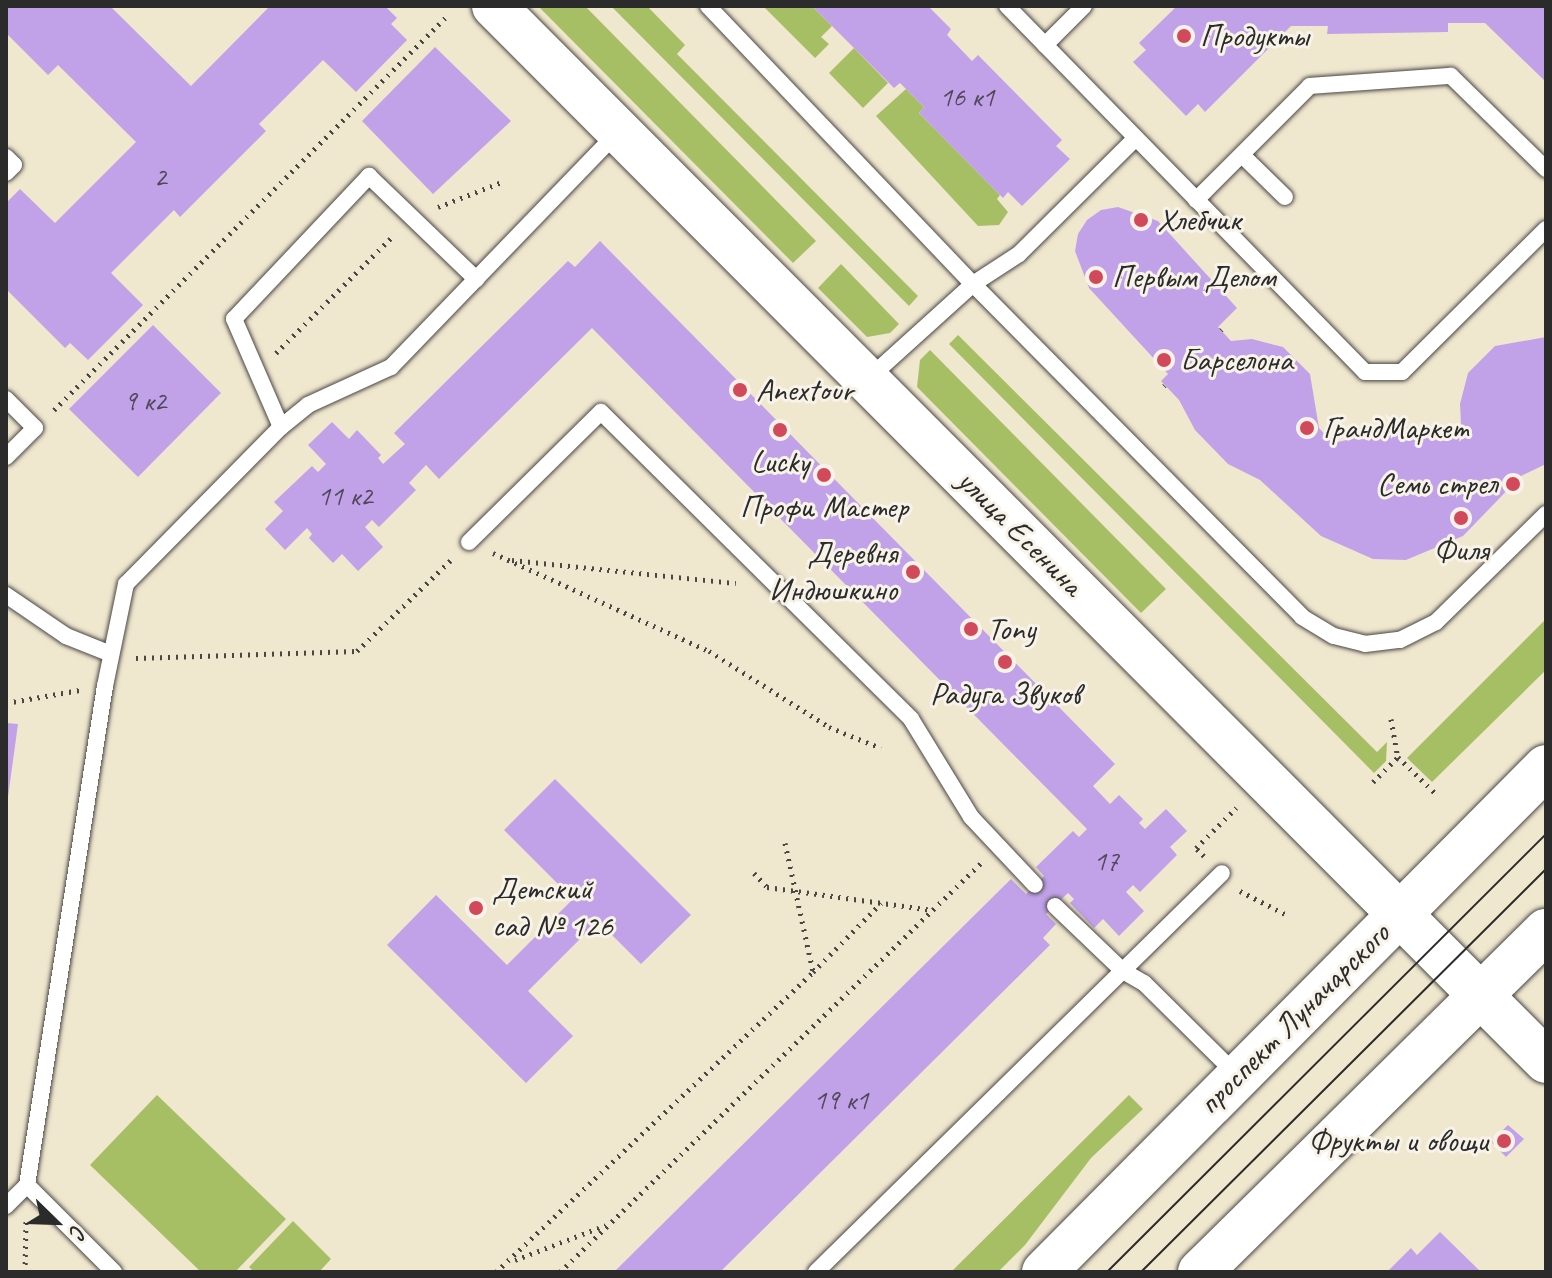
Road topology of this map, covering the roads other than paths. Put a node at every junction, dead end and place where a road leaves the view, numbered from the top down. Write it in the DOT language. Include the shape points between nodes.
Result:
graph roads {
  1 [pos="494,6"];
  2 [pos="708,6"];
  3 [pos="1007,6"];
  4 [pos="1084,6"];
  5 [pos="1045,45"];
  6 [pos="619,131"];
  7 [pos="1135,139"];
  8 [pos="1242,155"];
  9 [pos="6,157"];
  10 [pos="1546,169"];
  11 [pos="6,173"];
  12 [pos="1285,197"];
  13 [pos="1196,200"];
  14 [pos="1546,229"];
  15 [pos="476,279"];
  16 [pos="973,284"];
  17 [pos="867,380"];
  18 [pos="6,399"];
  19 [pos="281,427"];
  20 [pos="6,457"];
  21 [pos="1546,514"];
  22 [pos="469,542"];
  23 [pos="6,595"];
  24 [pos="111,654"];
  25 [pos="1546,767"];
  26 [pos="1222,873"];
  27 [pos="1035,885"];
  28 [pos="1055,906"];
  29 [pos="1399,913"];
  30 [pos="1546,931"];
  31 [pos="1123,971"];
  32 [pos="1480,994"];
  33 [pos="1546,1061"];
  34 [pos="1237,1075"];
  35 [pos="27,1185"];
  36 [pos="6,1206"];
  37 [pos="114,1272"];
  38 [pos="816,1272"];
  39 [pos="1044,1272"];
  40 [pos="1200,1272"];
  1 -- 6 [label="street, улица Есенина"];
  2 -- 16 [label="lane"];
  3 -- 5 [label="lane"];
  4 -- 5 [label="lane"];
  5 -- 7 [label="lane"];
  6 -- 15 [label="lane"];
  6 -- 17 [label="street, улица Есенина"];
  7 -- 13 [label="lane"];
  7 -- 16 [label="lane" via="1019,254"];
  8 -- 10 [label="lane" via="1310,86 1451,76"];
  8 -- 12 [label="lane"];
  8 -- 13 [label="lane"];
  9 -- 11 [label="lane" via="14,165"];
  13 -- 14 [label="lane" via="1365,372 1402,372"];
  15 -- 19 [label="lane" via="391,367 308,405"];
  15 -- 19 [label="lane" via="369,176 234,319"];
  16 -- 17 [label="lane"];
  16 -- 21 [label="lane" via="1302,617 1334,636 1365,644 1400,640 1436,622"];
  17 -- 29 [label="street, улица Есенина"];
  18 -- 20 [label="lane" via="35,428"];
  19 -- 24 [label="lane" via="126,584"];
  22 -- 27 [label="lane" via="601,412 911,719 971,817"];
  23 -- 24 [label="lane" via="66,636"];
  24 -- 35 [label="lane"];
  25 -- 29 [label="street, проспект Луначарского"];
  26 -- 31 [label="lane"];
  28 -- 31 [label="lane"];
  29 -- 32 [label="street, улица Есенина"];
  29 -- 34 [label="street, проспект Луначарского"];
  30 -- 32 [label="street"];
  31 -- 34 [label="lane" via="1144,983"];
  31 -- 38 [label="lane"];
  32 -- 33 [label="street, улица Есенина"];
  32 -- 40 [label="street"];
  34 -- 39 [label="street, проспект Луначарского"];
  35 -- 36 [label="lane"];
  35 -- 37 [label="lane"];
}
